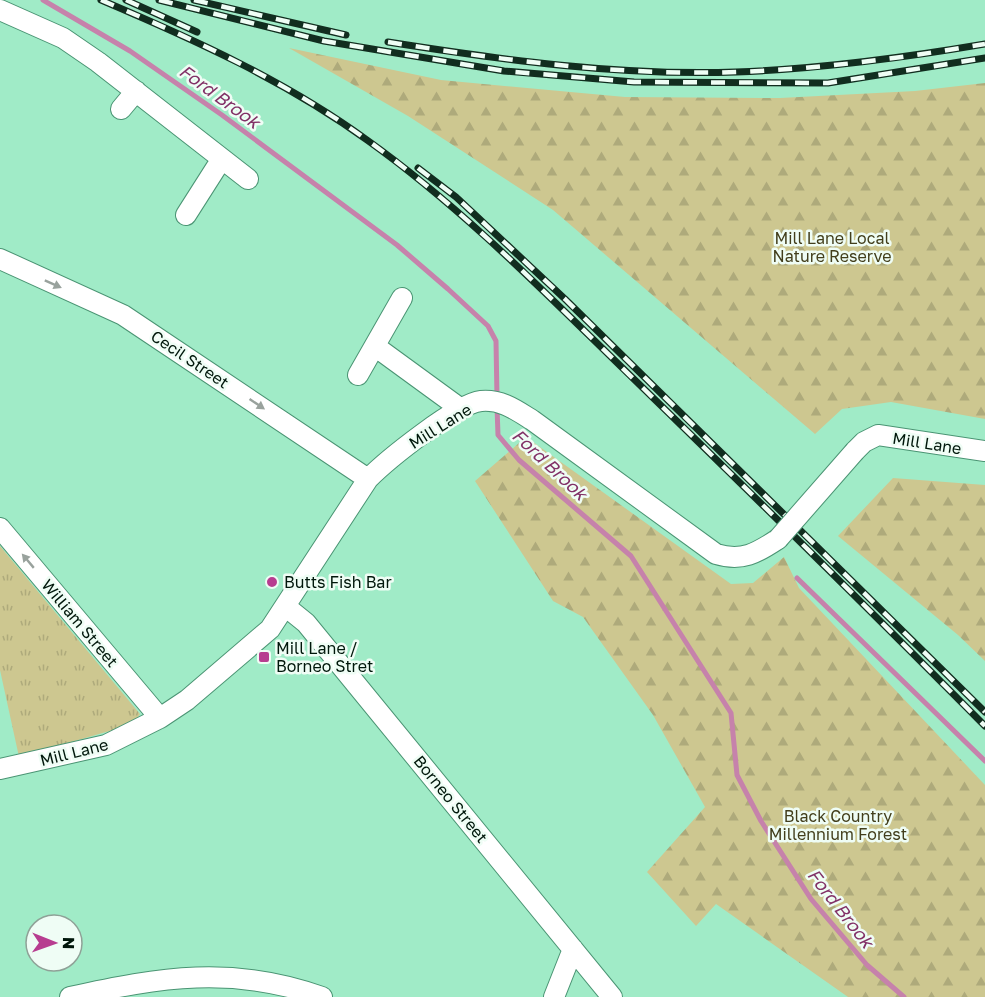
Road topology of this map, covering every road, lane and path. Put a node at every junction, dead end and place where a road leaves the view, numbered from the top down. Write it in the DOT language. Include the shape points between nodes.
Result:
graph roads {
  1 [pos="0,10"];
  2 [pos="136,91"];
  3 [pos="121,109"];
  4 [pos="221,160"];
  5 [pos="248,179"];
  6 [pos="186,215"];
  7 [pos="0,259"];
  8 [pos="402,298"];
  9 [pos="376,347"];
  10 [pos="358,375"];
  11 [pos="461,409"];
  12 [pos="985,451"];
  13 [pos="368,479"];
  14 [pos="0,528"];
  15 [pos="285,606"];
  16 [pos="160,718"];
  17 [pos="0,769"];
  18 [pos="573,949"];
  19 [pos="70,997"];
  20 [pos="322,997"];
  21 [pos="554,997"];
  22 [pos="612,997"];
  1 -- 2 [label="street" via="63,38"];
  2 -- 3 [label="street"];
  2 -- 4 [label="street"];
  4 -- 5 [label="street"];
  4 -- 6 [label="street"];
  7 -- 13 [label="street, Cecil Street, one-way" via="123,315"];
  8 -- 9 [label="street"];
  9 -- 10 [label="street"];
  9 -- 11 [label="street"];
  11 -- 12 [label="street, Mill Lane, bridge" via="480,401 506,404 716,554 738,558 754,554 778,539 855,451 878,435"];
  11 -- 13 [label="street, Mill Lane"];
  13 -- 15 [label="street, Mill Lane"];
  16 -- 14 [label="street, William Street, one-way"];
  15 -- 16 [label="street, Mill Lane" via="252,646"];
  15 -- 18 [label="street, Borneo Street" via="306,623"];
  16 -- 17 [label="street, Mill Lane" via="106,745"];
  18 -- 21 [label="street"];
  18 -- 22 [label="street, Borneo Street"];
  19 -- 20 [label="street" via="159,979 228,975 266,980"];
}
